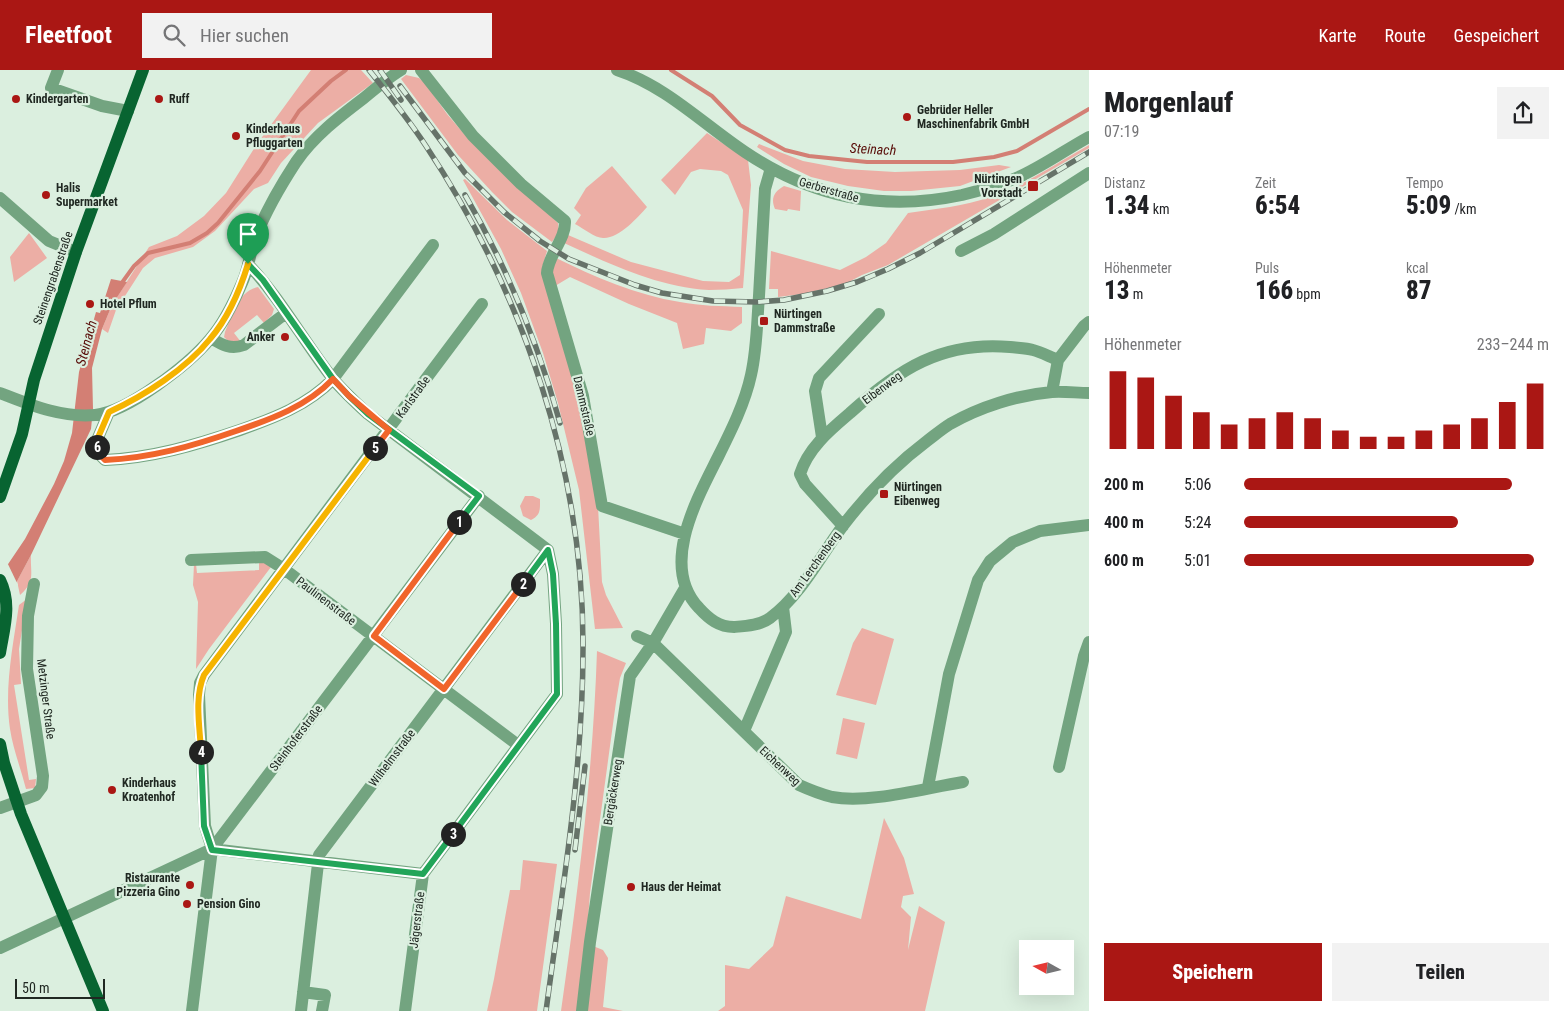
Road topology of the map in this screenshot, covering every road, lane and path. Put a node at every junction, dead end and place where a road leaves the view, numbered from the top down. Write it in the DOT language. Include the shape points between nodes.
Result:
graph roads {
  1 [pos="58,70"];
  2 [pos="143,70"];
  3 [pos="400,70"];
  4 [pos="421,70"];
  5 [pos="617,70"];
  6 [pos="128,111"];
  7 [pos="1089,137"];
  8 [pos="771,168"];
  9 [pos="1089,173"];
  10 [pos="0,198"];
  11 [pos="434,245"];
  12 [pos="961,251"];
  13 [pos="76,252"];
  14 [pos="248,264"];
  15 [pos="482,304"];
  16 [pos="286,313"];
  17 [pos="879,314"];
  18 [pos="1089,322"];
  19 [pos="211,338"];
  20 [pos="1058,360"];
  21 [pos="333,379"];
  22 [pos="1052,392"];
  23 [pos="0,393"];
  24 [pos="1089,393"];
  25 [pos="29,405"];
  26 [pos="109,412"];
  27 [pos="389,430"];
  28 [pos="822,437"];
  29 [pos="479,496"];
  30 [pos="0,497"];
  31 [pos="1089,525"];
  32 [pos="843,526"];
  33 [pos="685,534"];
  34 [pos="548,550"];
  35 [pos="190,560"];
  36 [pos="284,569"];
  37 [pos="0,580"];
  38 [pos="34,584"];
  39 [pos="685,588"];
  40 [pos="783,607"];
  41 [pos="374,636"];
  42 [pos="637,636"];
  43 [pos="1089,642"];
  44 [pos="653,643"];
  45 [pos="0,653"];
  46 [pos="444,689"];
  47 [pos="744,731"];
  48 [pos="0,744"];
  49 [pos="518,745"];
  50 [pos="1059,767"];
  51 [pos="963,782"];
  52 [pos="928,787"];
  53 [pos="17,802"];
  54 [pos="0,808"];
  55 [pos="212,850"];
  56 [pos="319,862"];
  57 [pos="423,874"];
  58 [pos="65,919"];
  59 [pos="0,948"];
  60 [pos="303,992"];
  61 [pos="103,1011"];
  62 [pos="192,1011"];
  63 [pos="301,1011"];
  64 [pos="322,1011"];
  65 [pos="405,1011"];
  66 [pos="582,1011"];
  1 -- 6 [label="street" via="51,88 102,106"];
  2 -- 6 [label="main road, Steinengrabenstraße"];
  3 -- 14 [label="street" via="328,126 308,146 283,182 256,236"];
  4 -- 33 [label="street, Dammstraße" via="473,136 564,222 547,273 583,396 602,506"];
  5 -- 8 [label="street, Gerberstraße" via="648,83"];
  6 -- 13 [label="main road, Steinengrabenstraße"];
  7 -- 8 [label="street, Gerberstraße" via="1023,175 998,185 912,203 854,199 808,185"];
  8 -- 33 [label="street, Am Lerchenberg" via="765,189 751,375"];
  9 -- 12 [label="street" via="994,234"];
  10 -- 13 [label="street" via="49,241"];
  11 -- 21 [label="street"];
  13 -- 25 [label="main road, Steinengrabenstraße" via="34,380"];
  14 -- 16 [label="street"];
  14 -- 19 [label="street" via="243,282"];
  15 -- 27 [label="street, Karlstraße"];
  16 -- 19 [label="street" via="244,346 222,345"];
  16 -- 21 [label="street"];
  17 -- 28 [label="street" via="819,378 815,391"];
  18 -- 20 [label="street"];
  19 -- 26 [label="street" via="152,389"];
  20 -- 22 [label="street"];
  20 -- 28 [label="street, Eibenweg" via="1034,350 990,346 950,351 911,366 874,391"];
  21 -- 26 [label="street" via="306,402 269,420 172,452 129,459 105,460 97,452 97,440"];
  21 -- 27 [label="street"];
  22 -- 24 [label="street, Am Lerchenberg"];
  22 -- 32 [label="street, Am Lerchenberg" via="983,408 948,425 898,464"];
  23 -- 25 [label="street"];
  25 -- 26 [label="street" via="72,415"];
  25 -- 30 [label="main road, Steinengrabenstraße"];
  27 -- 29 [label="street"];
  27 -- 36 [label="street, Karlstraße"];
  28 -- 32 [label="street, Eibenweg" via="800,474 805,484"];
  29 -- 34 [label="street"];
  29 -- 41 [label="street, Steinhoferstraße"];
  31 -- 52 [label="street" via="1040,531 1013,542 990,561 978,580 949,674"];
  32 -- 40 [label="street, Am Lerchenberg"];
  33 -- 39 [label="street, Am Lerchenberg" via="681,564"];
  34 -- 46 [label="street, Wilhelmstraße"];
  34 -- 49 [label="street, Jägerstraße" via="556,616 557,694"];
  35 -- 36 [label="street, Paulinenstraße" via="265,557"];
  36 -- 41 [label="street, Paulinenstraße"];
  36 -- 55 [label="street, Karlstraße" via="200,683 204,826"];
  37 -- 45 [label="main road" via="7,608"];
  38 -- 53 [label="street, Metzinger Straße" via="28,624 27,669 43,776 42,787 36,795"];
  39 -- 40 [label="street, Am Lerchenberg" via="709,619 725,627 768,620"];
  39 -- 44 [label="street, Bergäckerweg"];
  40 -- 47 [label="street" via="786,632"];
  41 -- 46 [label="street, Paulinenstraße"];
  41 -- 55 [label="street, Steinhoferstraße"];
  42 -- 44 [label="street, Eichenweg"];
  43 -- 50 [label="street"];
  44 -- 47 [label="street, Eichenweg"];
  44 -- 66 [label="street, Bergäckerweg" via="630,676"];
  46 -- 49 [label="street, Paulinenstraße"];
  46 -- 56 [label="street, Wilhelmstraße" via="320,855"];
  47 -- 52 [label="street, Eichenweg" via="799,785 817,793 834,797 879,797"];
  48 -- 53 [label="main road"];
  49 -- 57 [label="street, Jägerstraße"];
  51 -- 52 [label="street, Eichenweg"];
  53 -- 54 [label="street, Metzinger Straße"];
  53 -- 58 [label="main road"];
  55 -- 56 [label="street"];
  55 -- 58 [label="street, Steinhoferstraße"];
  55 -- 62 [label="street"];
  56 -- 57 [label="street"];
  56 -- 60 [label="street, Wilhelmstraße"];
  57 -- 65 [label="street, Jägerstraße"];
  58 -- 59 [label="street, Steinhoferstraße"];
  58 -- 61 [label="main road"];
  60 -- 63 [label="street, Wilhelmstraße"];
  60 -- 64 [label="street" via="325,995"];
}
